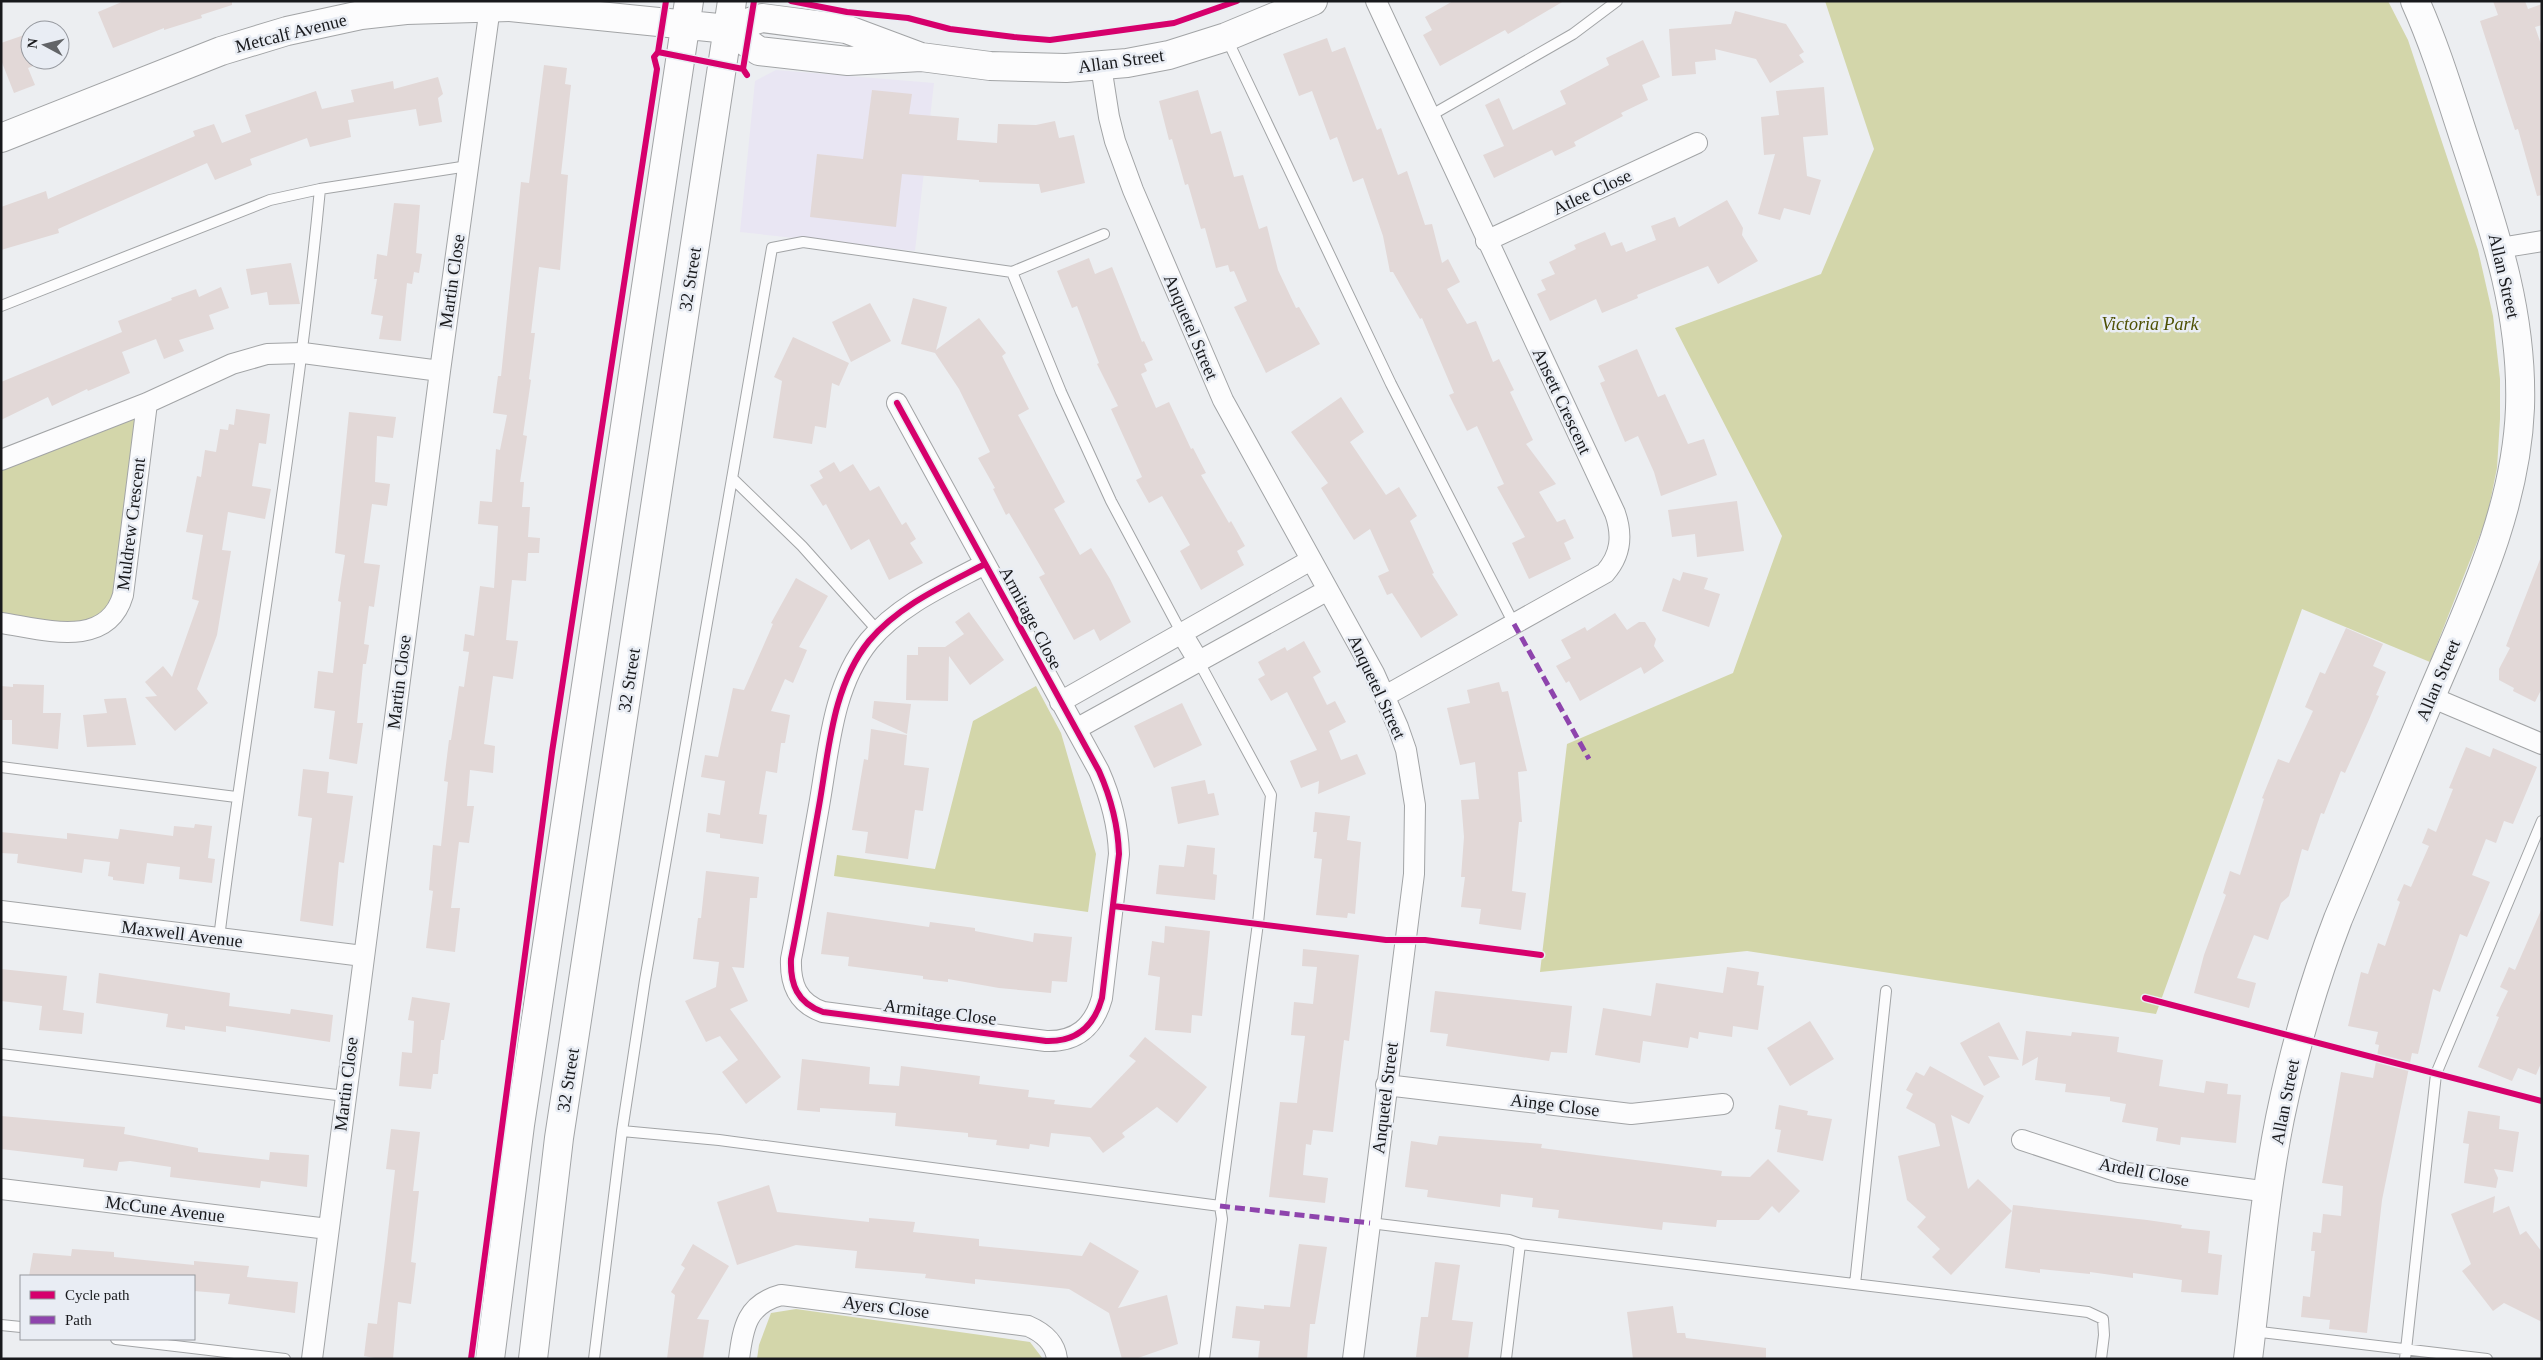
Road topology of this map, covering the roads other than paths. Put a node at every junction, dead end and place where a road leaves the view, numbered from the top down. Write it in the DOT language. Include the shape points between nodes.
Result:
graph roads {
  1 [pos="732,1"];
  2 [pos="1313,1"];
  3 [pos="1376,1"];
  4 [pos="1617,1"];
  5 [pos="2416,1"];
  6 [pos="490,7"];
  7 [pos="360,8"];
  8 [pos="688,13"];
  9 [pos="728,29"];
  10 [pos="1226,38"];
  11 [pos="1101,66"];
  12 [pos="1428,116"];
  13 [pos="1,138"];
  14 [pos="1697,143"];
  15 [pos="468,166"];
  16 [pos="320,189"];
  17 [pos="1104,234"];
  18 [pos="1486,241"];
  19 [pos="2542,241"];
  20 [pos="2500,248"];
  21 [pos="1012,272"];
  22 [pos="1,306"];
  23 [pos="303,353"];
  24 [pos="440,371"];
  25 [pos="147,403"];
  26 [pos="897,403"];
  27 [pos="1,460"];
  28 [pos="732,478"];
  29 [pos="1311,560"];
  30 [pos="985,564"];
  31 [pos="1328,590"];
  32 [pos="1,624"];
  33 [pos="1514,624"];
  34 [pos="878,631"];
  35 [pos="1181,632"];
  36 [pos="1199,662"];
  37 [pos="1385,696"];
  38 [pos="2431,697"];
  39 [pos="1060,702"];
  40 [pos="1076,729"];
  41 [pos="2542,744"];
  42 [pos="1,767"];
  43 [pos="236,797"];
  44 [pos="2542,821"];
  45 [pos="1,911"];
  46 [pos="219,938"];
  47 [pos="363,956"];
  48 [pos="1886,991"];
  49 [pos="1,1054"];
  50 [pos="1386,1085"];
  51 [pos="345,1096"];
  52 [pos="1723,1104"];
  53 [pos="622,1131"];
  54 [pos="2022,1140"];
  55 [pos="1,1189"];
  56 [pos="2269,1192"];
  57 [pos="1220,1206"];
  58 [pos="1370,1223"];
  59 [pos="328,1229"];
  60 [pos="1520,1244"];
  61 [pos="1855,1284"];
  62 [pos="1,1325"];
  63 [pos="20,1328"];
  64 [pos="2252,1331"];
  65 [pos="124,1340"];
  66 [pos="2406,1354"];
  67 [pos="286,1359"];
  68 [pos="312,1359"];
  69 [pos="490,1359"];
  70 [pos="533,1359"];
  71 [pos="594,1359"];
  72 [pos="739,1359"];
  73 [pos="1057,1359"];
  74 [pos="1204,1359"];
  75 [pos="1353,1359"];
  76 [pos="1506,1359"];
  77 [pos="2101,1359"];
  78 [pos="2248,1359"];
  79 [pos="2487,1359"];
  1 -- 9 [label="street, 32 Street"];
  2 -- 10 [label="street, Allan Street"];
  3 -- 12 [label="street, Ansett Crescent"];
  4 -- 12 [label="lane" via="1573,34"];
  5 -- 20 [label="street, Allan Street"];
  6 -- 7 [label="street, Metcalf Avenue"];
  6 -- 8 [label="street, Metcalf Avenue"];
  6 -- 15 [label="street, Martin Close"];
  7 -- 13 [label="street, Metcalf Avenue" via="221,51"];
  8 -- 9 [label="street, Metcalf Avenue"];
  8 -- 69 [label="street" via="520,1125"];
  9 -- 11 [label="street, Allan Street" via="759,51 848,60 921,57 1013,68"];
  9 -- 70 [label="street, 32 Street" via="559,1138"];
  10 -- 11 [label="street, Allan Street" via="1169,54"];
  10 -- 33 [label="lane" via="1391,384"];
  11 -- 29 [label="street, Anquetel Street" via="1115,141 1213,380"];
  12 -- 18 [label="street, Ansett Crescent"];
  14 -- 18 [label="street, Atlee Close"];
  15 -- 16 [label="lane"];
  15 -- 24 [label="street, Martin Close"];
  16 -- 22 [label="lane" via="270,200"];
  16 -- 23 [label="lane"];
  17 -- 21 [label="lane"];
  18 -- 33 [label="street, Ansett Crescent" via="1615,513 1620,535 1617,556 1604,573"];
  19 -- 20 [label="street"];
  20 -- 38 [label="street, Allan Street" via="2520,368 2515,459 2495,539"];
  21 -- 28 [label="lane" via="803,242 772,248"];
  21 -- 35 [label="lane" via="1061,392 1111,501"];
  23 -- 24 [label="street"];
  23 -- 25 [label="street" via="249,358"];
  23 -- 43 [label="lane"];
  24 -- 47 [label="street, Martin Close"];
  25 -- 27 [label="street"];
  25 -- 32 [label="street, Muldrew Crescent" via="123,595 115,613 101,626 79,633"];
  26 -- 30 [label="street, Armitage Close"];
  28 -- 34 [label="lane" via="802,546"];
  28 -- 53 [label="lane"];
  29 -- 31 [label="street, Anquetel Street"];
  29 -- 35 [label="street"];
  30 -- 34 [label="street, Armitage Close" via="913,603"];
  30 -- 39 [label="street, Armitage Close"];
  31 -- 36 [label="street"];
  31 -- 37 [label="street, Anquetel Street"];
  33 -- 37 [label="street, Ansett Crescent"];
  34 -- 40 [label="street, Armitage Close" via="860,655 840,694 793,949 791,981 794,989 812,1008 1056,1041 1074,1037 1092,1022 1102,998 1117,874 1118,837 1107,789"];
  35 -- 36 [label="street"];
  35 -- 39 [label="street"];
  36 -- 40 [label="street"];
  36 -- 57 [label="lane" via="1271,795 1258,923"];
  37 -- 50 [label="street, Anquetel Street" via="1406,750 1416,828 1414,874"];
  38 -- 41 [label="street"];
  38 -- 56 [label="street, Allan Street" via="2317,973 2289,1078"];
  39 -- 40 [label="street, Armitage Close"];
  42 -- 43 [label="lane"];
  43 -- 46 [label="lane"];
  44 -- 66 [label="lane" via="2436,1074"];
  45 -- 46 [label="street, Maxwell Avenue"];
  46 -- 47 [label="street, Maxwell Avenue"];
  47 -- 51 [label="street, Martin Close"];
  48 -- 61 [label="lane"];
  49 -- 51 [label="lane"];
  50 -- 52 [label="street, Ainge Close" via="1631,1114"];
  50 -- 58 [label="street, Anquetel Street"];
  51 -- 59 [label="street, Martin Close"];
  53 -- 57 [label="lane" via="720,1140"];
  53 -- 71 [label="lane"];
  54 -- 56 [label="street, Ardell Close" via="2119,1172"];
  55 -- 59 [label="street, McCune Avenue"];
  56 -- 64 [label="street, Allan Street"];
  57 -- 74 [label="lane" via="1222,1219"];
  58 -- 60 [label="lane" via="1510,1240"];
  58 -- 75 [label="street, Anquetel Street"];
  59 -- 68 [label="street, Martin Close"];
  60 -- 61 [label="lane"];
  60 -- 76 [label="lane"];
  61 -- 77 [label="lane" via="2088,1312 2103,1319"];
  62 -- 63 [label="lane"];
  64 -- 66 [label="lane"];
  64 -- 78 [label="street, Allan Street"];
  65 -- 67 [label="lane"];
  66 -- 79 [label="lane"];
  72 -- 73 [label="street, Ayers Close" via="745,1324 755,1308 766,1299 781,1295 1028,1326 1052,1343"];
}
